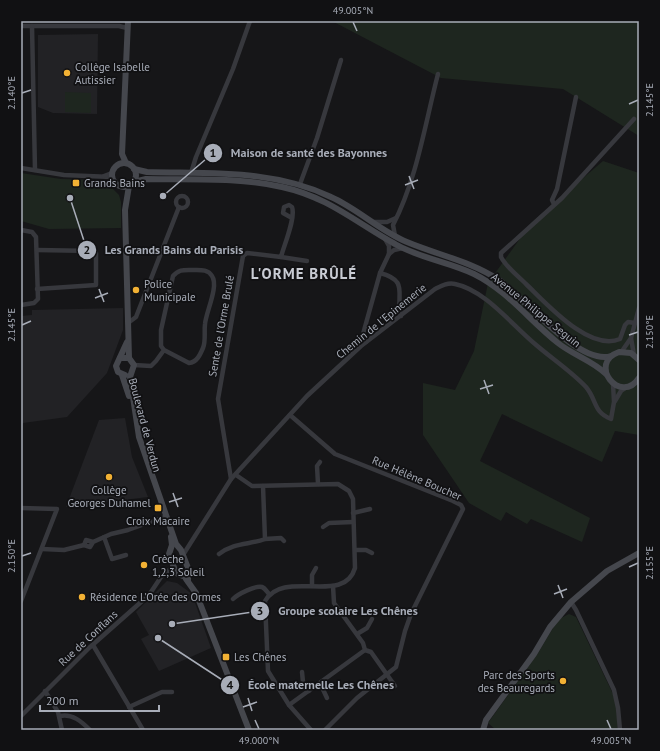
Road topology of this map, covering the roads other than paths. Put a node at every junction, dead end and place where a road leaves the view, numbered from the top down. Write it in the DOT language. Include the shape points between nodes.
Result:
graph roads {
  1 [pos="250,21"];
  2 [pos="128,24"];
  3 [pos="21,26"];
  4 [pos="32,26"];
  5 [pos="341,60"];
  6 [pos="438,74"];
  7 [pos="576,97"];
  8 [pos="634,118"];
  9 [pos="122,154"];
  10 [pos="126,164"];
  11 [pos="117,165"];
  12 [pos="21,168"];
  13 [pos="134,169"];
  14 [pos="35,170"];
  15 [pos="192,173"];
  16 [pos="112,175"];
  17 [pos="132,184"];
  18 [pos="300,184"];
  19 [pos="118,186"];
  20 [pos="554,204"];
  21 [pos="180,207"];
  22 [pos="125,210"];
  23 [pos="292,218"];
  24 [pos="396,218"];
  25 [pos="374,222"];
  26 [pos="21,230"];
  27 [pos="395,236"];
  28 [pos="385,238"];
  29 [pos="403,248"];
  30 [pos="37,250"];
  31 [pos="389,254"];
  32 [pos="281,257"];
  33 [pos="307,261"];
  34 [pos="380,273"];
  35 [pos="37,289"];
  36 [pos="21,305"];
  37 [pos="639,308"];
  38 [pos="401,316"];
  39 [pos="128,323"];
  40 [pos="635,323"];
  41 [pos="631,338"];
  42 [pos="128,340"];
  43 [pos="366,342"];
  44 [pos="164,350"];
  45 [pos="622,351"];
  46 [pos="634,355"];
  47 [pos="611,356"];
  48 [pos="120,358"];
  49 [pos="129,358"];
  50 [pos="639,360"];
  51 [pos="134,365"];
  52 [pos="131,373"];
  53 [pos="606,374"];
  54 [pos="122,375"];
  55 [pos="639,378"];
  56 [pos="613,384"];
  57 [pos="637,384"];
  58 [pos="626,387"];
  59 [pos="614,402"];
  60 [pos="290,415"];
  61 [pos="320,462"];
  62 [pos="236,475"];
  63 [pos="231,479"];
  64 [pos="318,484"];
  65 [pos="263,486"];
  66 [pos="21,508"];
  67 [pos="370,509"];
  68 [pos="352,513"];
  69 [pos="166,517"];
  70 [pos="353,522"];
  71 [pos="323,527"];
  72 [pos="104,537"];
  73 [pos="265,539"];
  74 [pos="284,541"];
  75 [pos="189,543"];
  76 [pos="175,546"];
  77 [pos="42,549"];
  78 [pos="354,550"];
  79 [pos="372,553"];
  80 [pos="639,553"];
  81 [pos="219,554"];
  82 [pos="126,555"];
  83 [pos="183,555"];
  84 [pos="174,566"];
  85 [pos="316,568"];
  86 [pos="166,574"];
  87 [pos="182,574"];
  88 [pos="312,586"];
  89 [pos="333,586"];
  90 [pos="269,594"];
  91 [pos="233,599"];
  92 [pos="21,601"];
  93 [pos="571,602"];
  94 [pos="372,619"];
  95 [pos="357,634"];
  96 [pos="93,645"];
  97 [pos="365,650"];
  98 [pos="302,672"];
  99 [pos="387,674"];
  100 [pos="320,683"];
  101 [pos="395,686"];
  102 [pos="45,691"];
  103 [pos="309,691"];
  104 [pos="172,692"];
  105 [pos="327,698"];
  106 [pos="289,705"];
  107 [pos="129,707"];
  108 [pos="21,716"];
  109 [pos="60,716"];
  110 [pos="483,729"];
  111 [pos="62,730"];
  112 [pos="90,730"];
  113 [pos="143,730"];
  114 [pos="249,730"];
  115 [pos="311,730"];
  116 [pos="325,730"];
  117 [pos="620,730"];
  1 -- 15 [label="street" via="234,69 196,157"];
  2 -- 4 [label="street"];
  2 -- 9 [label="main road"];
  3 -- 4 [label="street"];
  4 -- 14 [label="street"];
  5 -- 18 [label="street"];
  6 -- 24 [label="street" via="409,188"];
  7 -- 20 [label="street" via="557,189 552,200"];
  8 -- 20 [label="street"];
  9 -- 10 [label="main road"];
  9 -- 11 [label="main road"];
  10 -- 11 [label="main road"];
  10 -- 13 [label="main road"];
  11 -- 16 [label="main road"];
  12 -- 14 [label="street"];
  13 -- 15 [label="main road, Avenue Philippe Seguin" via="147,172"];
  13 -- 17 [label="main road" via="136,175"];
  14 -- 16 [label="street" via="64,175"];
  15 -- 18 [label="main road, Avenue Philippe Seguin" via="255,175"];
  16 -- 19 [label="main road"];
  17 -- 19 [label="main road"];
  17 -- 22 [label="main road"];
  17 -- 28 [label="main road, Avenue Philippe Seguin" via="146,179 237,181 283,187 335,207"];
  18 -- 25 [label="main road, Avenue Philippe Seguin" via="336,199"];
  19 -- 22 [label="main road" via="122,192"];
  20 -- 40 [label="street" via="501,253 502,260 573,327 583,333 613,342 620,339 628,322"];
  21 -- 39 [label="street" via="136,317"];
  22 -- 39 [label="main road"];
  23 -- 32 [label="street"];
  24 -- 25 [label="street" via="387,222"];
  24 -- 27 [label="street" via="392,227"];
  25 -- 27 [label="main road, Avenue Philippe Seguin"];
  26 -- 30 [label="street" via="32,232 36,237"];
  27 -- 47 [label="main road, Avenue Philippe Seguin" via="485,272 511,289 572,344 596,356"];
  28 -- 29 [label="main road, Avenue Philippe Seguin"];
  28 -- 31 [label="street"];
  29 -- 31 [label="street"];
  29 -- 53 [label="main road, Avenue Philippe Seguin" via="463,270 492,284 558,343"];
  30 -- 35 [label="street"];
  30 -- 35 [label="street" via="94,251 96,285"];
  31 -- 34 [label="street"];
  32 -- 33 [label="street, Sente de l'Orme Brulé"];
  32 -- 63 [label="street, Sente de l'Orme Brulé" via="247,253 243,256 218,399"];
  34 -- 38 [label="street" via="393,277 399,284"];
  34 -- 43 [label="street" via="363,334 363,340"];
  35 -- 36 [label="street" via="38,299 34,303"];
  37 -- 40 [label="street"];
  38 -- 43 [label="street, Chemin de l'Epinemerie"];
  38 -- 59 [label="street, Chemin de l'Epinemerie" via="443,285 455,284 474,291 586,387 602,416 611,419"];
  39 -- 42 [label="main road"];
  40 -- 41 [label="street"];
  41 -- 45 [label="street"];
  41 -- 46 [label="street"];
  42 -- 48 [label="main road"];
  42 -- 49 [label="main road"];
  43 -- 60 [label="street, Chemin de l'Epinemerie"];
  44 -- 44 [label="street" via="161,346 161,330 173,276 183,270 210,272 214,278 214,285 205,323 204,346 200,355 189,363"];
  44 -- 51 [label="street" via="151,366"];
  45 -- 46 [label="main road"];
  45 -- 47 [label="main road"];
  46 -- 50 [label="main road"];
  47 -- 53 [label="main road" via="606,365"];
  48 -- 49 [label="main road"];
  48 -- 54 [label="main road" via="116,366"];
  49 -- 51 [label="main road"];
  51 -- 52 [label="main road"];
  52 -- 54 [label="main road"];
  52 -- 69 [label="main road, Boulevard de Verdun" via="139,437"];
  53 -- 56 [label="main road, Avenue Philippe Seguin"];
  54 -- 69 [label="main road, Boulevard de Verdun" via="129,394 139,447"];
  55 -- 57 [label="main road"];
  56 -- 58 [label="main road"];
  56 -- 59 [label="street"];
  57 -- 58 [label="main road"];
  58 -- 59 [label="street"];
  60 -- 62 [label="street, Chemin de l'Epinemerie"];
  60 -- 99 [label="street, Rue Hélène Boucher" via="334,454 462,505 463,509 404,631 396,667"];
  61 -- 64 [label="street" via="317,466"];
  62 -- 63 [label="street, Chemin de l'Epinemerie"];
  62 -- 65 [label="street" via="249,485"];
  63 -- 75 [label="street, Chemin de l'Epinemerie"];
  64 -- 65 [label="street"];
  64 -- 68 [label="street" via="338,484 346,488 352,499"];
  65 -- 73 [label="street"];
  66 -- 77 [label="street" via="57,509"];
  67 -- 68 [label="street"];
  68 -- 70 [label="street"];
  69 -- 72 [label="street"];
  69 -- 76 [label="main road, Boulevard de Verdun"];
  70 -- 71 [label="street" via="330,523"];
  70 -- 78 [label="street"];
  72 -- 77 [label="street" via="93,542 86,540 84,545 64,550"];
  72 -- 82 [label="street" via="112,558"];
  73 -- 74 [label="street" via="281,538"];
  73 -- 81 [label="street" via="242,543"];
  75 -- 76 [label="street, Chemin de l'Epinemerie" via="184,548"];
  75 -- 83 [label="street, Chemin de l'Epinemerie"];
  76 -- 83 [label="main road"];
  76 -- 84 [label="main road" via="169,554"];
  77 -- 92 [label="street"];
  78 -- 79 [label="street"];
  78 -- 89 [label="street" via="355,568 351,578 346,583"];
  80 -- 93 [label="main road" via="606,571"];
  83 -- 87 [label="main road" via="188,568"];
  84 -- 86 [label="street, Rue de Conflans"];
  84 -- 87 [label="main road"];
  85 -- 88 [label="street" via="312,575"];
  86 -- 87 [label="street"];
  86 -- 96 [label="street, Rue de Conflans" via="148,595"];
  87 -- 114 [label="main road" via="196,593"];
  88 -- 89 [label="street"];
  88 -- 90 [label="street" via="283,587"];
  89 -- 95 [label="street" via="334,603"];
  90 -- 91 [label="street" via="260,586"];
  90 -- 106 [label="street" via="266,601 268,672"];
  93 -- 110 [label="main road" via="550,627 534,654 486,720"];
  93 -- 117 [label="street" via="614,690"];
  94 -- 95 [label="street" via="367,628"];
  95 -- 97 [label="street"];
  96 -- 102 [label="street, Rue de Conflans"];
  96 -- 107 [label="street"];
  97 -- 99 [label="street" via="371,652"];
  97 -- 100 [label="street"];
  98 -- 103 [label="street"];
  99 -- 101 [label="street"];
  99 -- 116 [label="street" via="357,698"];
  100 -- 103 [label="street"];
  100 -- 105 [label="street"];
  102 -- 108 [label="street, Rue de Conflans"];
  102 -- 109 [label="street"];
  103 -- 106 [label="street"];
  104 -- 107 [label="street" via="162,692"];
  106 -- 115 [label="street"];
  107 -- 113 [label="street"];
  109 -- 111 [label="street"];
  109 -- 112 [label="street" via="81,721"];
}
